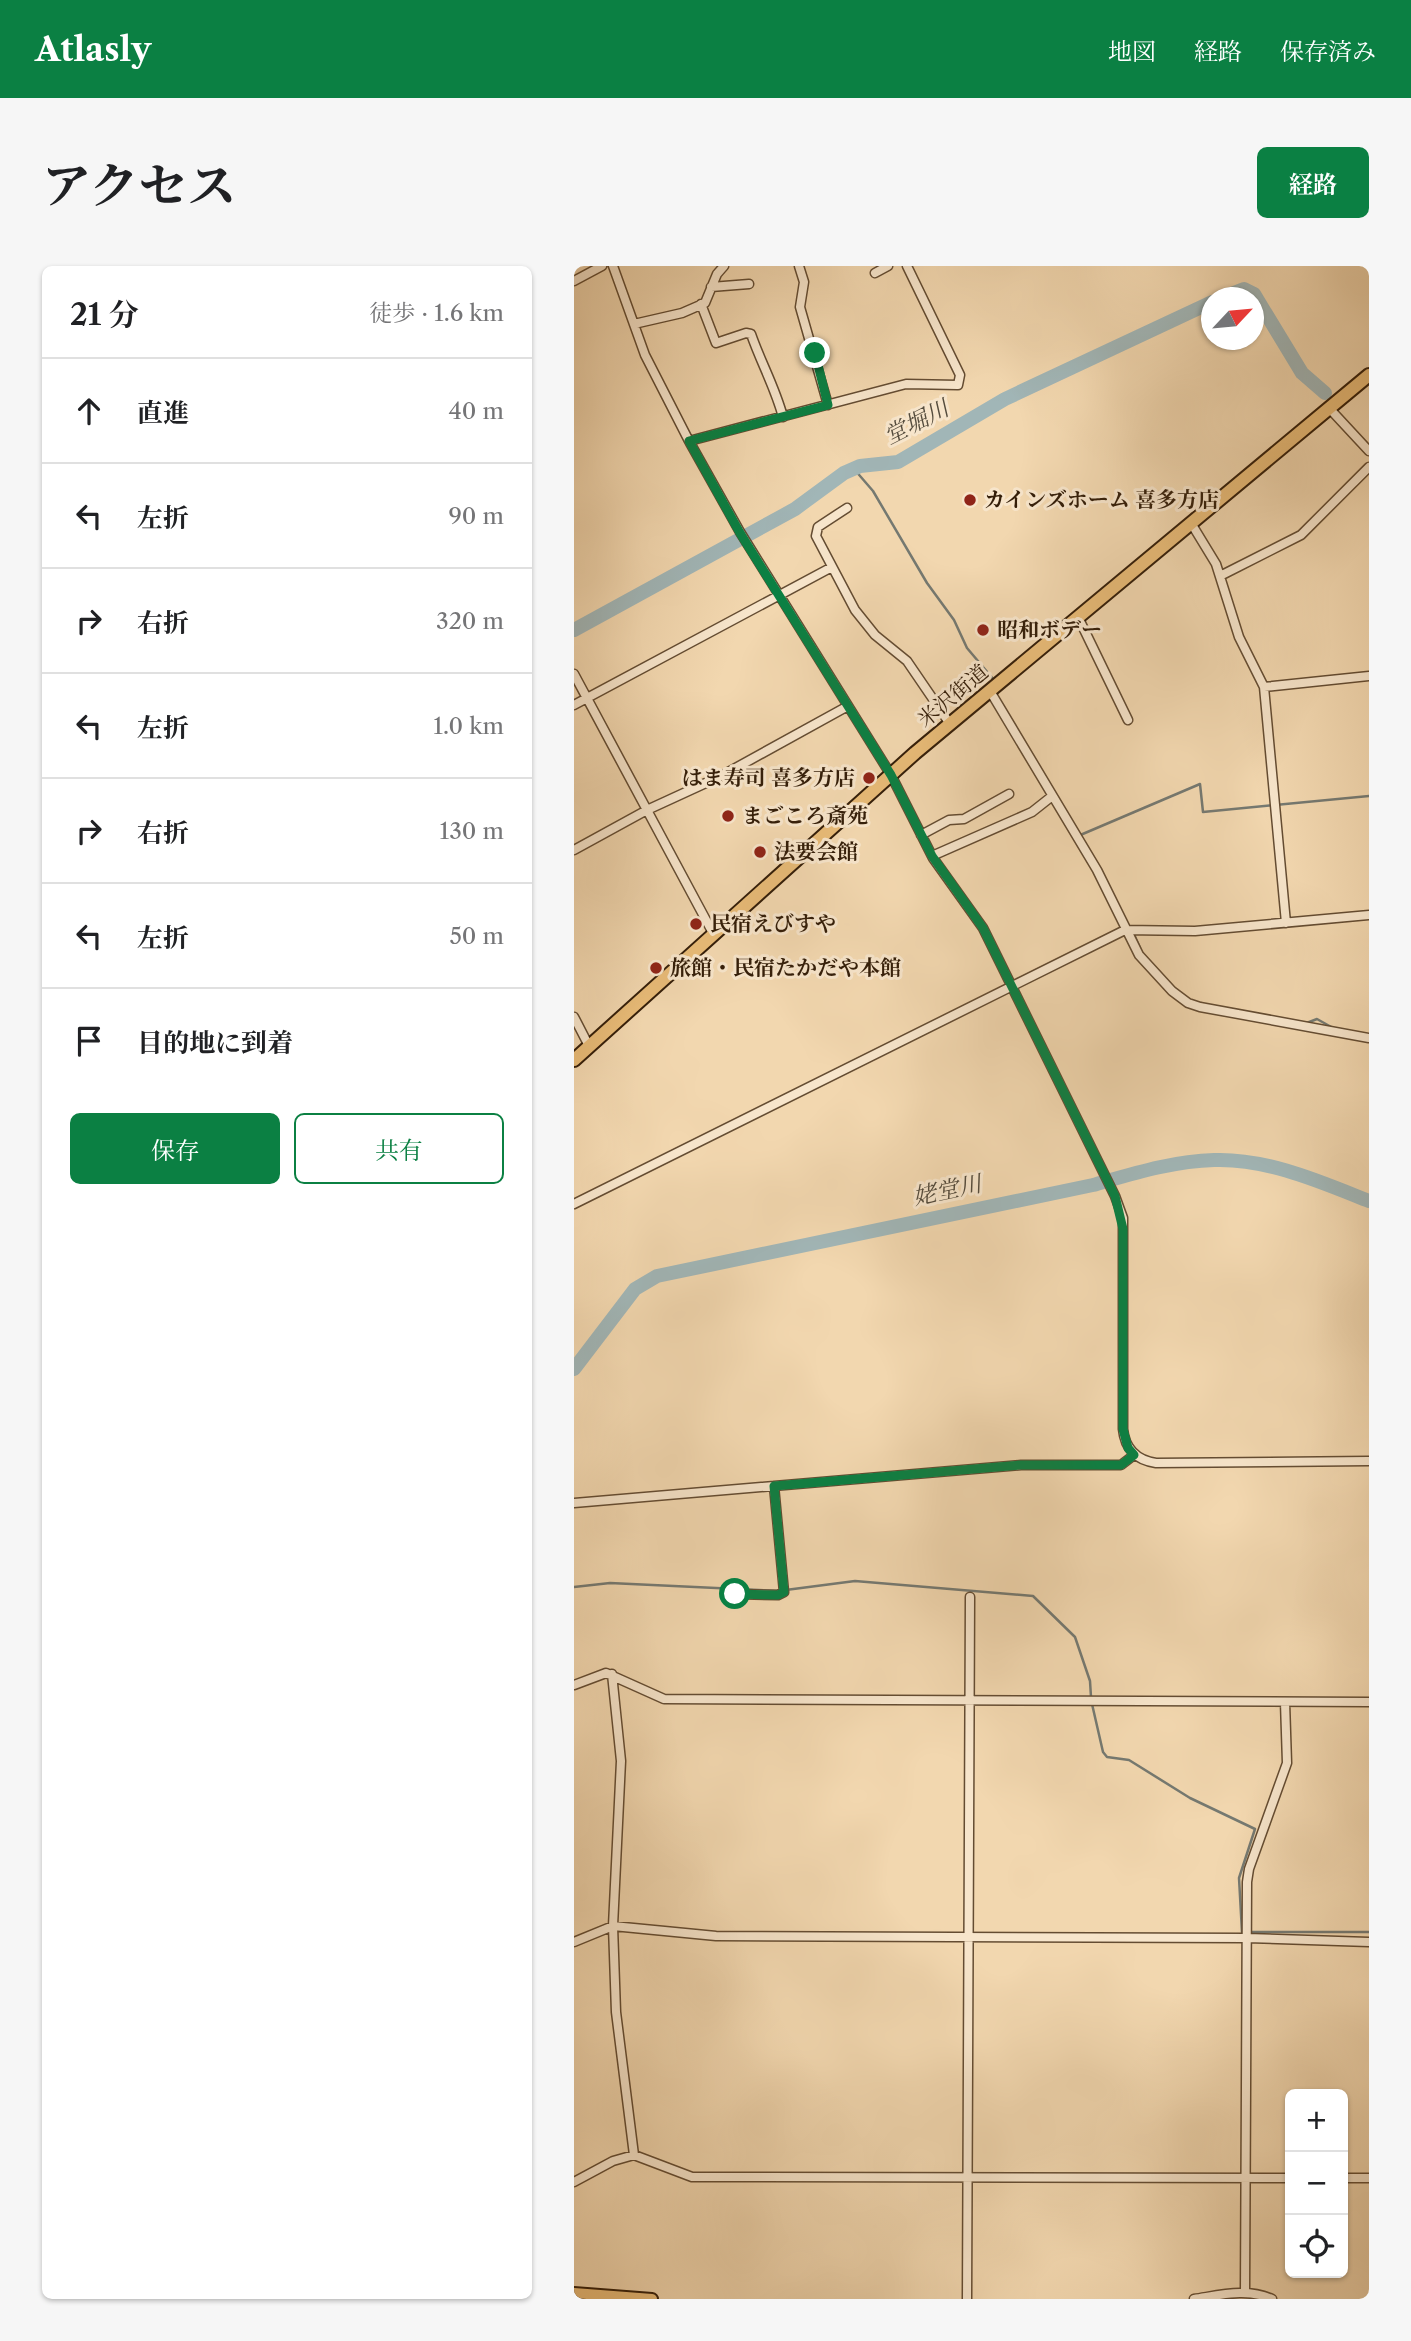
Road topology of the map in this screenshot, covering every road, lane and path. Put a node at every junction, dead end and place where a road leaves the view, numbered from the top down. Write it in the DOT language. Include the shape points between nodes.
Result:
graph roads {
  1 [pos="602,266"];
  2 [pos="613,266"];
  3 [pos="724,266"];
  4 [pos="799,266"];
  5 [pos="888,266"];
  6 [pos="907,266"];
  7 [pos="875,273"];
  8 [pos="574,281"];
  9 [pos="749,284"];
  10 [pos="711,287"];
  11 [pos="701,304"];
  12 [pos="634,324"];
  13 [pos="1369,375"];
  14 [pos="828,405"];
  15 [pos="1329,408"];
  16 [pos="783,417"];
  17 [pos="689,441"];
  18 [pos="1369,451"];
  19 [pos="1369,467"];
  20 [pos="847,508"];
  21 [pos="1191,523"];
  22 [pos="832,567"];
  23 [pos="1222,575"];
  24 [pos="779,596"];
  25 [pos="1078,617"];
  26 [pos="574,674"];
  27 [pos="1369,676"];
  28 [pos="1264,687"];
  29 [pos="990,691"];
  30 [pos="587,698"];
  31 [pos="574,705"];
  32 [pos="848,706"];
  33 [pos="1128,720"];
  34 [pos="950,724"];
  35 [pos="891,775"];
  36 [pos="1009,794"];
  37 [pos="1051,797"];
  38 [pos="648,810"];
  39 [pos="921,835"];
  40 [pos="574,850"];
  41 [pos="932,856"];
  42 [pos="1369,915"];
  43 [pos="1286,923"];
  44 [pos="1125,930"];
  45 [pos="714,935"];
  46 [pos="1011,988"];
  47 [pos="574,1017"];
  48 [pos="1369,1038"];
  49 [pos="589,1046"];
  50 [pos="574,1060"];
  51 [pos="574,1204"];
  52 [pos="1134,1455"];
  53 [pos="1369,1461"];
  54 [pos="774,1486"];
  55 [pos="574,1503"];
  56 [pos="735,1594"];
  57 [pos="970,1597"];
  58 [pos="612,1674"];
  59 [pos="574,1685"];
  60 [pos="969,1700"];
  61 [pos="1285,1702"];
  62 [pos="1369,1702"];
  63 [pos="613,1926"];
  64 [pos="969,1937"];
  65 [pos="1247,1938"];
  66 [pos="574,1942"];
  67 [pos="1369,1942"];
  68 [pos="634,2155"];
  69 [pos="967,2178"];
  70 [pos="1285,2178"];
  71 [pos="1348,2178"];
  72 [pos="1369,2178"];
  73 [pos="1247,2179"];
  74 [pos="574,2182"];
  75 [pos="1245,2292"];
  76 [pos="574,2293"];
  77 [pos="652,2299"];
  78 [pos="967,2299"];
  79 [pos="1194,2299"];
  80 [pos="1272,2299"];
  1 -- 8 [label="street"];
  2 -- 12 [label="street"];
  3 -- 10 [label="street"];
  4 -- 14 [label="street" via="804,282 800,307"];
  5 -- 7 [label="street"];
  6 -- 14 [label="street" via="960,375 957,385 906,384"];
  9 -- 10 [label="street"];
  10 -- 11 [label="street"];
  11 -- 12 [label="street"];
  11 -- 16 [label="street" via="716,343 751,334 775,386"];
  12 -- 17 [label="street"];
  13 -- 15 [label="highway, 米沢街道"];
  14 -- 16 [label="street"];
  15 -- 18 [label="street"];
  15 -- 21 [label="highway, 米沢街道"];
  16 -- 17 [label="street"];
  17 -- 24 [label="street"];
  19 -- 23 [label="street" via="1301,535"];
  20 -- 22 [label="street" via="815,531"];
  21 -- 25 [label="highway, 米沢街道"];
  21 -- 28 [label="street" via="1216,564 1239,637"];
  22 -- 24 [label="street"];
  22 -- 34 [label="street" via="855,610 907,661"];
  24 -- 30 [label="street"];
  24 -- 32 [label="street"];
  25 -- 29 [label="highway, 米沢街道"];
  25 -- 33 [label="street"];
  26 -- 30 [label="street"];
  27 -- 28 [label="street"];
  28 -- 43 [label="street"];
  29 -- 34 [label="highway, 米沢街道"];
  29 -- 37 [label="street"];
  30 -- 31 [label="street"];
  30 -- 38 [label="street"];
  32 -- 35 [label="street"];
  32 -- 38 [label="street"];
  34 -- 35 [label="highway, 米沢街道"];
  35 -- 39 [label="street"];
  35 -- 45 [label="highway, 米沢街道"];
  36 -- 39 [label="street" via="964,819 950,820"];
  37 -- 41 [label="street" via="1032,812"];
  37 -- 44 [label="street" via="1097,870"];
  38 -- 40 [label="street"];
  38 -- 45 [label="street"];
  39 -- 41 [label="street"];
  41 -- 46 [label="street" via="983,928"];
  42 -- 43 [label="street"];
  43 -- 44 [label="street" via="1195,931"];
  44 -- 46 [label="street"];
  44 -- 48 [label="street" via="1144,961 1188,1003"];
  45 -- 49 [label="highway, 米沢街道"];
  46 -- 51 [label="street"];
  46 -- 52 [label="street" via="1123,1218 1123,1429"];
  47 -- 49 [label="street"];
  49 -- 50 [label="highway, 米沢街道"];
  52 -- 53 [label="street" via="1156,1464"];
  52 -- 54 [label="street" via="1121,1465 1020,1465"];
  54 -- 55 [label="street"];
  54 -- 56 [label="street" via="784,1592"];
  57 -- 60 [label="street"];
  58 -- 59 [label="street"];
  58 -- 60 [label="street" via="664,1699"];
  58 -- 63 [label="street" via="621,1761"];
  60 -- 61 [label="street"];
  60 -- 64 [label="street"];
  61 -- 62 [label="street"];
  61 -- 65 [label="street" via="1287,1763 1249,1869"];
  63 -- 64 [label="street" via="716,1936"];
  63 -- 66 [label="street"];
  63 -- 68 [label="street" via="618,2030"];
  64 -- 65 [label="street"];
  64 -- 69 [label="street"];
  65 -- 67 [label="street"];
  65 -- 73 [label="street"];
  68 -- 69 [label="street" via="692,2177"];
  68 -- 74 [label="street"];
  69 -- 73 [label="street"];
  69 -- 78 [label="street"];
  70 -- 73 [label="street"];
  71 -- 72 [label="street"];
  73 -- 75 [label="street"];
  75 -- 79 [label="street"];
  75 -- 80 [label="street"];
  76 -- 77 [label="main road"];
}
